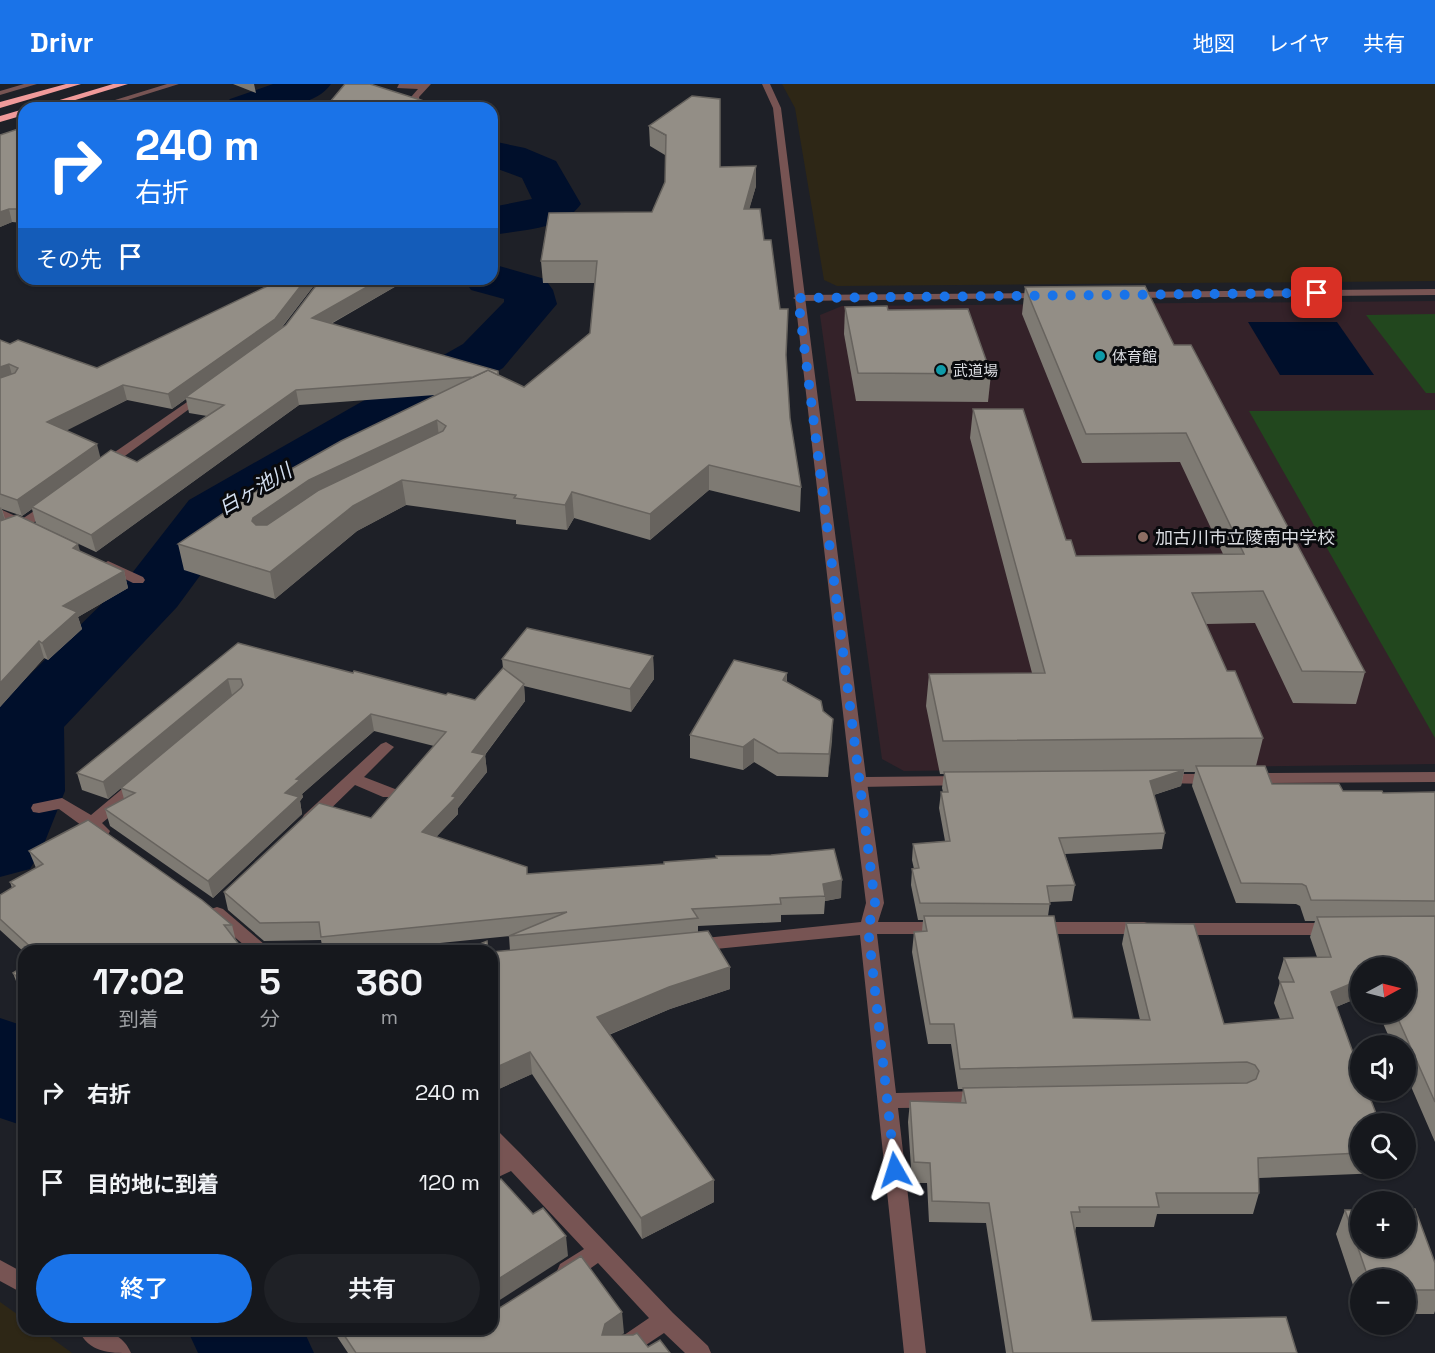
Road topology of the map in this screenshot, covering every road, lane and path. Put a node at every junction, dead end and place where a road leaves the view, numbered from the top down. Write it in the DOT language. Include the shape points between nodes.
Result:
graph roads {
  1 [pos="33,84"];
  2 [pos="76,84"];
  3 [pos="123,84"];
  4 [pos="175,84"];
  5 [pos="766,84"];
  6 [pos="400,86"];
  7 [pos="426,86"];
  8 [pos="0,93"];
  9 [pos="59,102"];
  10 [pos="114,102"];
  11 [pos="416,102"];
  12 [pos="0,105"];
  13 [pos="18,114"];
  14 [pos="0,119"];
  15 [pos="1435,292"];
  16 [pos="1116,295"];
  17 [pos="1057,296"];
  18 [pos="798,298"];
  19 [pos="216,385"];
  20 [pos="90,475"];
  21 [pos="61,496"];
  22 [pos="0,513"];
  23 [pos="23,524"];
  24 [pos="0,533"];
  25 [pos="44,534"];
  26 [pos="96,559"];
  27 [pos="138,580"];
  28 [pos="386,747"];
  29 [pos="152,773"];
  30 [pos="1435,777"];
  31 [pos="352,778"];
  32 [pos="1153,779"];
  33 [pos="976,781"];
  34 [pos="859,782"];
  35 [pos="389,793"];
  36 [pos="39,808"];
  37 [pos="91,824"];
  38 [pos="300,828"];
  39 [pos="120,844"];
  40 [pos="214,905"];
  41 [pos="868,928"];
  42 [pos="963,928"];
  43 [pos="1022,928"];
  44 [pos="1352,929"];
  45 [pos="257,945"];
  46 [pos="680,946"];
  47 [pos="993,1099"];
  48 [pos="887,1101"];
  49 [pos="498,1144"];
  50 [pos="513,1159"];
  51 [pos="498,1168"];
  52 [pos="601,1250"];
  53 [pos="0,1269"];
  54 [pos="18,1281"];
  55 [pos="552,1282"];
  56 [pos="665,1320"];
  57 [pos="97,1335"];
  58 [pos="120,1353"];
  59 [pos="616,1353"];
  60 [pos="700,1353"];
  61 [pos="915,1353"];
  1 -- 8 [label="street"];
  2 -- 12 [label="highway"];
  3 -- 9 [label="highway"];
  4 -- 10 [label="street"];
  5 -- 18 [label="street" via="777,108"];
  6 -- 7 [label="street"];
  7 -- 11 [label="street"];
  13 -- 14 [label="highway"];
  15 -- 16 [label="street"];
  17 -- 18 [label="street"];
  18 -- 34 [label="street"];
  19 -- 20 [label="street"];
  21 -- 23 [label="street"];
  22 -- 23 [label="street"];
  23 -- 24 [label="street"];
  23 -- 25 [label="street"];
  26 -- 27 [label="street"];
  28 -- 31 [label="street"];
  29 -- 37 [label="street"];
  30 -- 32 [label="street"];
  31 -- 35 [label="street"];
  31 -- 38 [label="street"];
  33 -- 34 [label="street"];
  34 -- 41 [label="street" via="875,903"];
  36 -- 37 [label="street" via="62,803"];
  37 -- 39 [label="street"];
  40 -- 45 [label="street"];
  41 -- 42 [label="street"];
  41 -- 46 [label="street"];
  41 -- 48 [label="street"];
  43 -- 44 [label="street"];
  47 -- 48 [label="street"];
  48 -- 61 [label="street"];
  49 -- 50 [label="street"];
  50 -- 51 [label="street"];
  50 -- 52 [label="street"];
  52 -- 55 [label="street"];
  52 -- 56 [label="street"];
  53 -- 54 [label="street"];
  56 -- 59 [label="street"];
  56 -- 60 [label="street"];
  57 -- 58 [label="street"];
}
